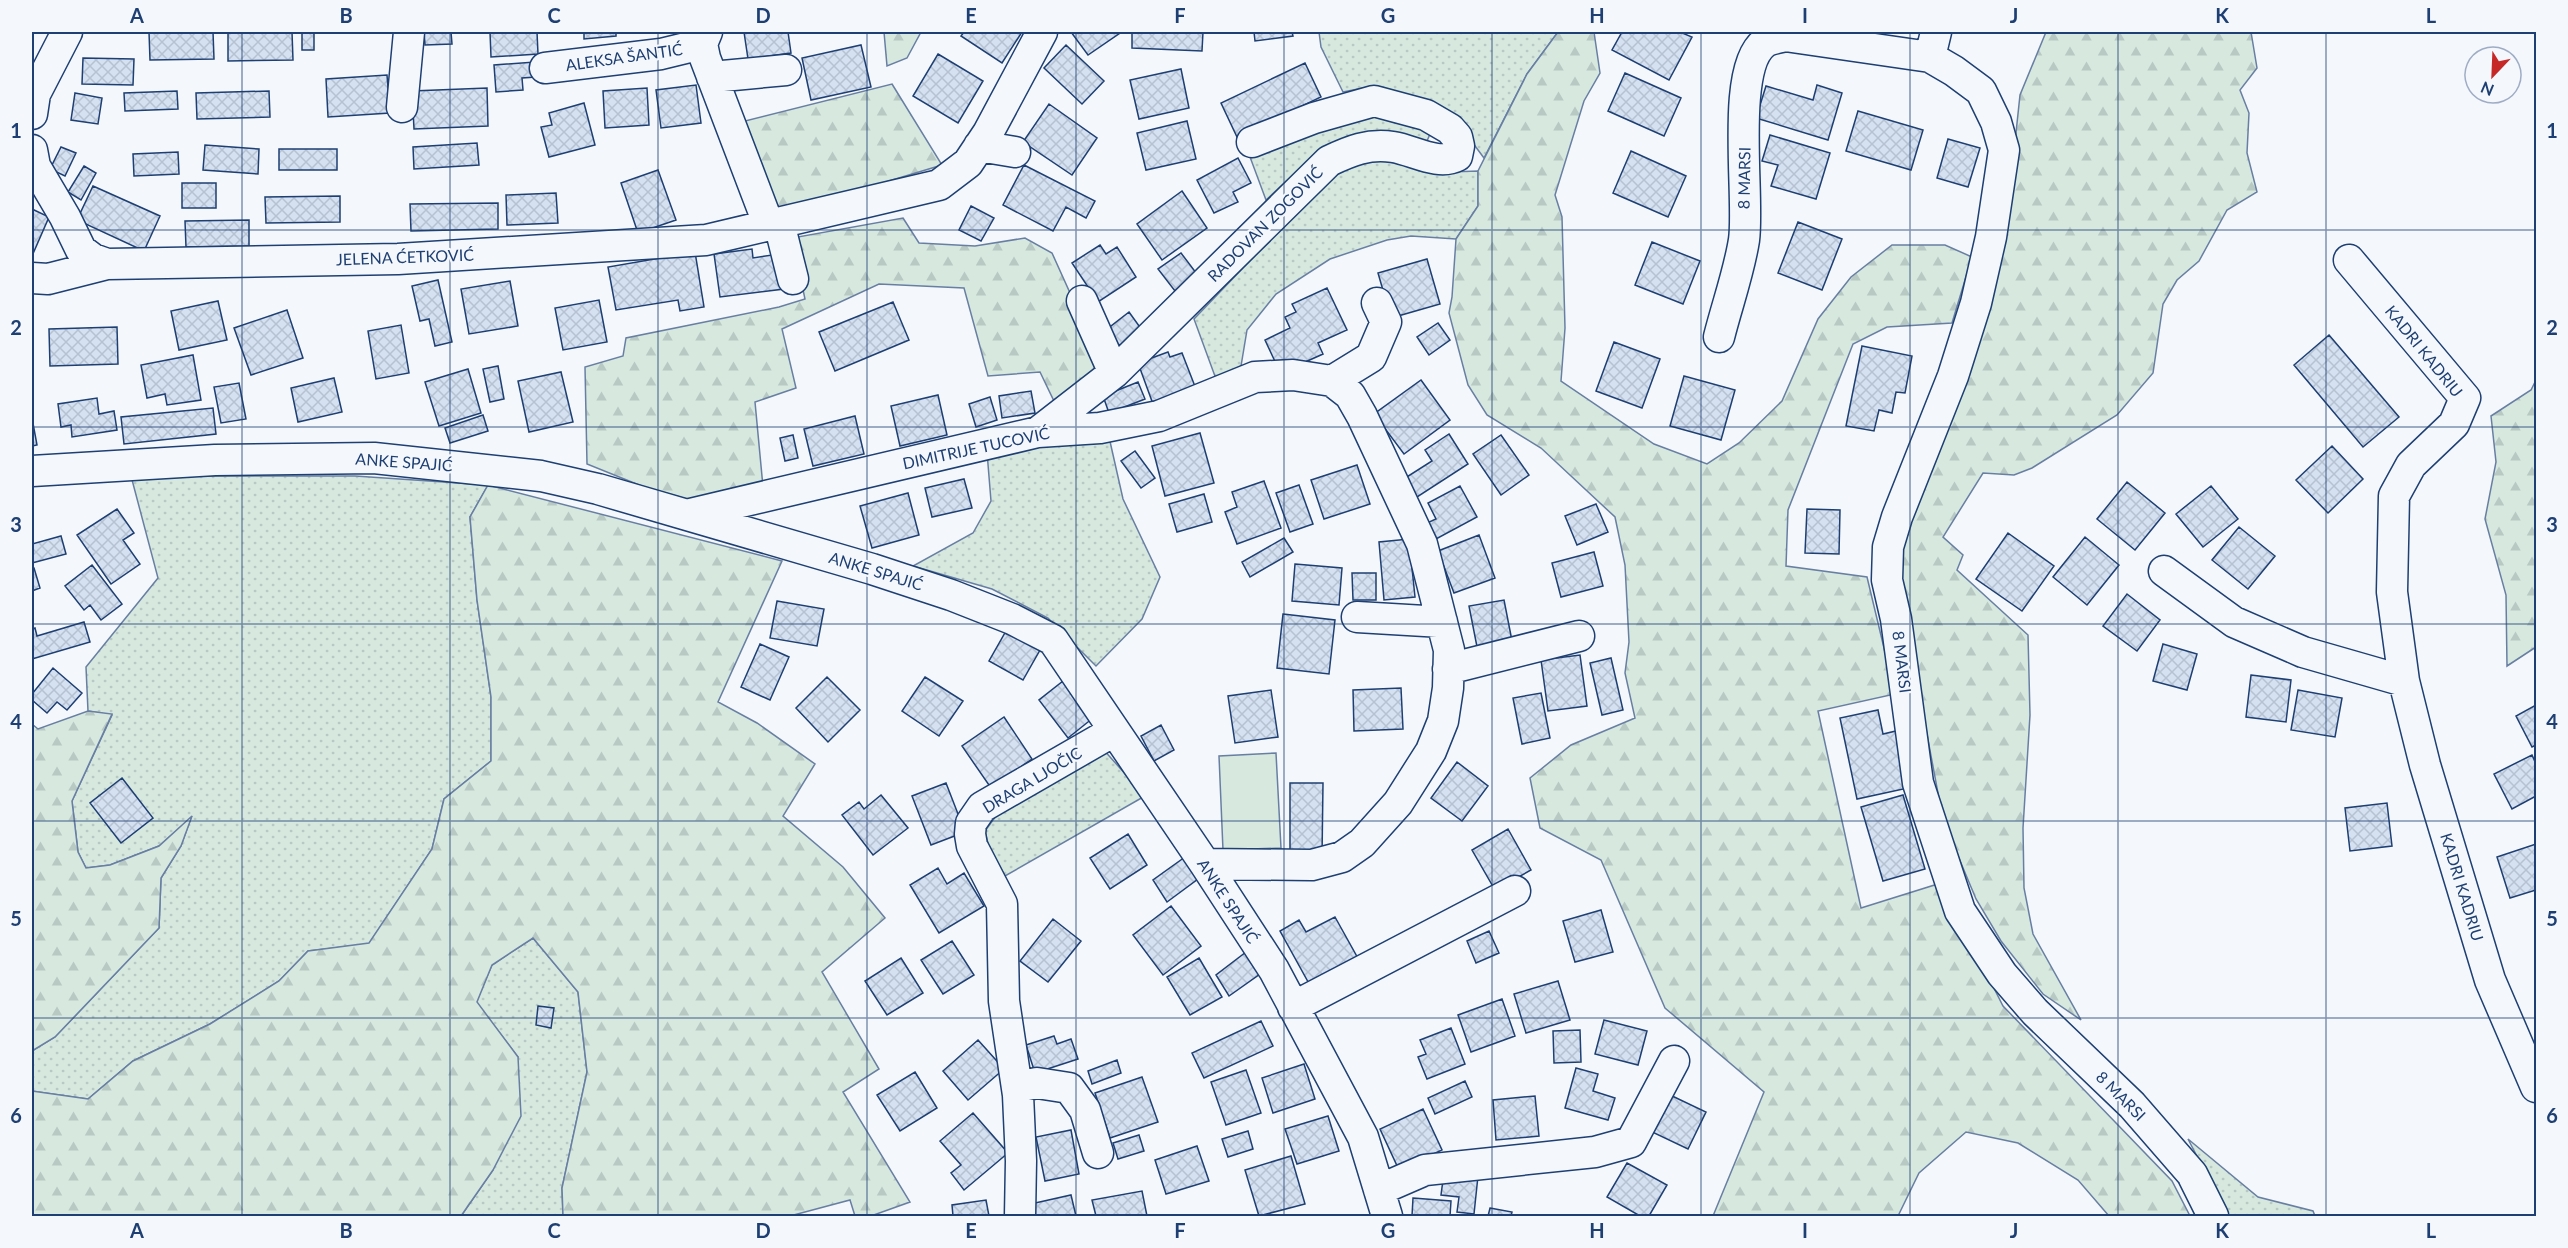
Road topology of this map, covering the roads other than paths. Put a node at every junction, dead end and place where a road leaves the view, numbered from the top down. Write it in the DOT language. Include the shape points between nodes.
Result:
graph roads {
  1 [pos="67,32"];
  2 [pos="409,32"];
  3 [pos="1042,32"];
  4 [pos="1786,34"];
  5 [pos="705,38"];
  6 [pos="1933,44"];
  7 [pos="545,68"];
  8 [pos="786,70"];
  9 [pos="712,77"];
  10 [pos="33,100"];
  11 [pos="402,107"];
  12 [pos="1252,142"];
  13 [pos="979,146"];
  14 [pos="32,150"];
  15 [pos="1015,152"];
  16 [pos="774,225"];
  17 [pos="2349,260"];
  18 [pos="107,264"];
  19 [pos="32,278"];
  20 [pos="793,279"];
  21 [pos="1082,301"];
  22 [pos="1377,303"];
  23 [pos="1719,337"];
  24 [pos="1114,373"];
  25 [pos="1332,381"];
  26 [pos="1038,432"];
  27 [pos="32,471"];
  28 [pos="689,515"];
  29 [pos="2164,571"];
  30 [pos="1357,617"];
  31 [pos="1442,622"];
  32 [pos="1579,636"];
  33 [pos="1448,669"];
  34 [pos="2404,681"];
  35 [pos="1114,731"];
  36 [pos="1205,864"];
  37 [pos="1515,891"];
  38 [pos="1293,1007"];
  39 [pos="1674,1061"];
  40 [pos="1017,1087"];
  41 [pos="2536,1087"];
  42 [pos="1098,1153"];
  43 [pos="1383,1203"];
  44 [pos="1020,1216"];
  45 [pos="2213,1216"];
  1 -- 10 [label="street"];
  2 -- 11 [label="street"];
  3 -- 13 [label="street, JELENA ĆETKOVIĆ"];
  4 -- 6 [label="street, 8 MARSI"];
  4 -- 23 [label="street, 8 MARSI" via="1764,43 1747,74 1744,239"];
  5 -- 7 [label="street, ALEKSA ŠANTIĆ" via="661,54"];
  5 -- 9 [label="street, ALEKSA ŠANTIĆ"];
  6 -- 45 [label="street, 8 MARSI" via="1954,71 1981,91 2004,150 1976,303 1953,376 1888,547 1887,580 1896,619 1918,783 1959,911 2035,1012 2132,1105 2192,1174"];
  8 -- 9 [label="street"];
  9 -- 16 [label="street, ALEKSA ŠANTIĆ"];
  12 -- 24 [label="street, RADOVAN ZOGOVIĆ" via="1374,101 1426,115 1450,129 1459,146 1457,156 1446,160 1392,146 1361,147 1329,161"];
  13 -- 15 [label="street"];
  13 -- 16 [label="street, JELENA ĆETKOVIĆ" via="968,163 939,185"];
  14 -- 18 [label="street" via="35,166 81,250"];
  16 -- 18 [label="street, JELENA ĆETKOVIĆ" via="706,240 410,258"];
  16 -- 20 [label="street"];
  17 -- 34 [label="street, KADRI KADRIU" via="2465,398 2454,424 2411,465 2394,496 2392,592"];
  18 -- 19 [label="street, JELENA ĆETKOVIĆ" via="48,279"];
  21 -- 24 [label="street"];
  22 -- 25 [label="street" via="1386,322 1371,357"];
  24 -- 26 [label="street, RADOVAN ZOGOVIĆ"];
  25 -- 26 [label="street, DIMITRIJE TUCOVIĆ" via="1293,375 1255,377 1159,416 1100,428"];
  25 -- 31 [label="street" via="1350,395 1362,416 1422,544"];
  26 -- 28 [label="street, DIMITRIJE TUCOVIĆ"];
  27 -- 28 [label="street, ANKE SPAJIĆ" via="215,460 374,458 541,476"];
  28 -- 35 [label="street, ANKE SPAJIĆ" via="872,569 1012,619 1053,640"];
  29 -- 34 [label="street" via="2234,622 2302,652"];
  30 -- 31 [label="street"];
  31 -- 33 [label="street" via="1449,650"];
  32 -- 33 [label="street"];
  33 -- 36 [label="street" via="1443,722 1431,752 1398,802 1362,843 1342,857 1312,865"];
  34 -- 41 [label="street, KADRI KADRIU" via="2425,765 2490,980"];
  35 -- 36 [label="street, ANKE SPAJIĆ"];
  35 -- 40 [label="street, DRAGA LJOČIC" via="982,807 971,822 972,846 1002,904 1004,1001"];
  36 -- 38 [label="street, ANKE SPAJIĆ" via="1274,970"];
  37 -- 38 [label="street"];
  38 -- 43 [label="street, ANKE SPAJIĆ" via="1363,1137"];
  39 -- 43 [label="street" via="1631,1142 1594,1152 1425,1170"];
  40 -- 42 [label="street" via="1037,1083 1069,1088 1085,1110"];
  40 -- 44 [label="street, DRAGA LJOČIC"];
}
